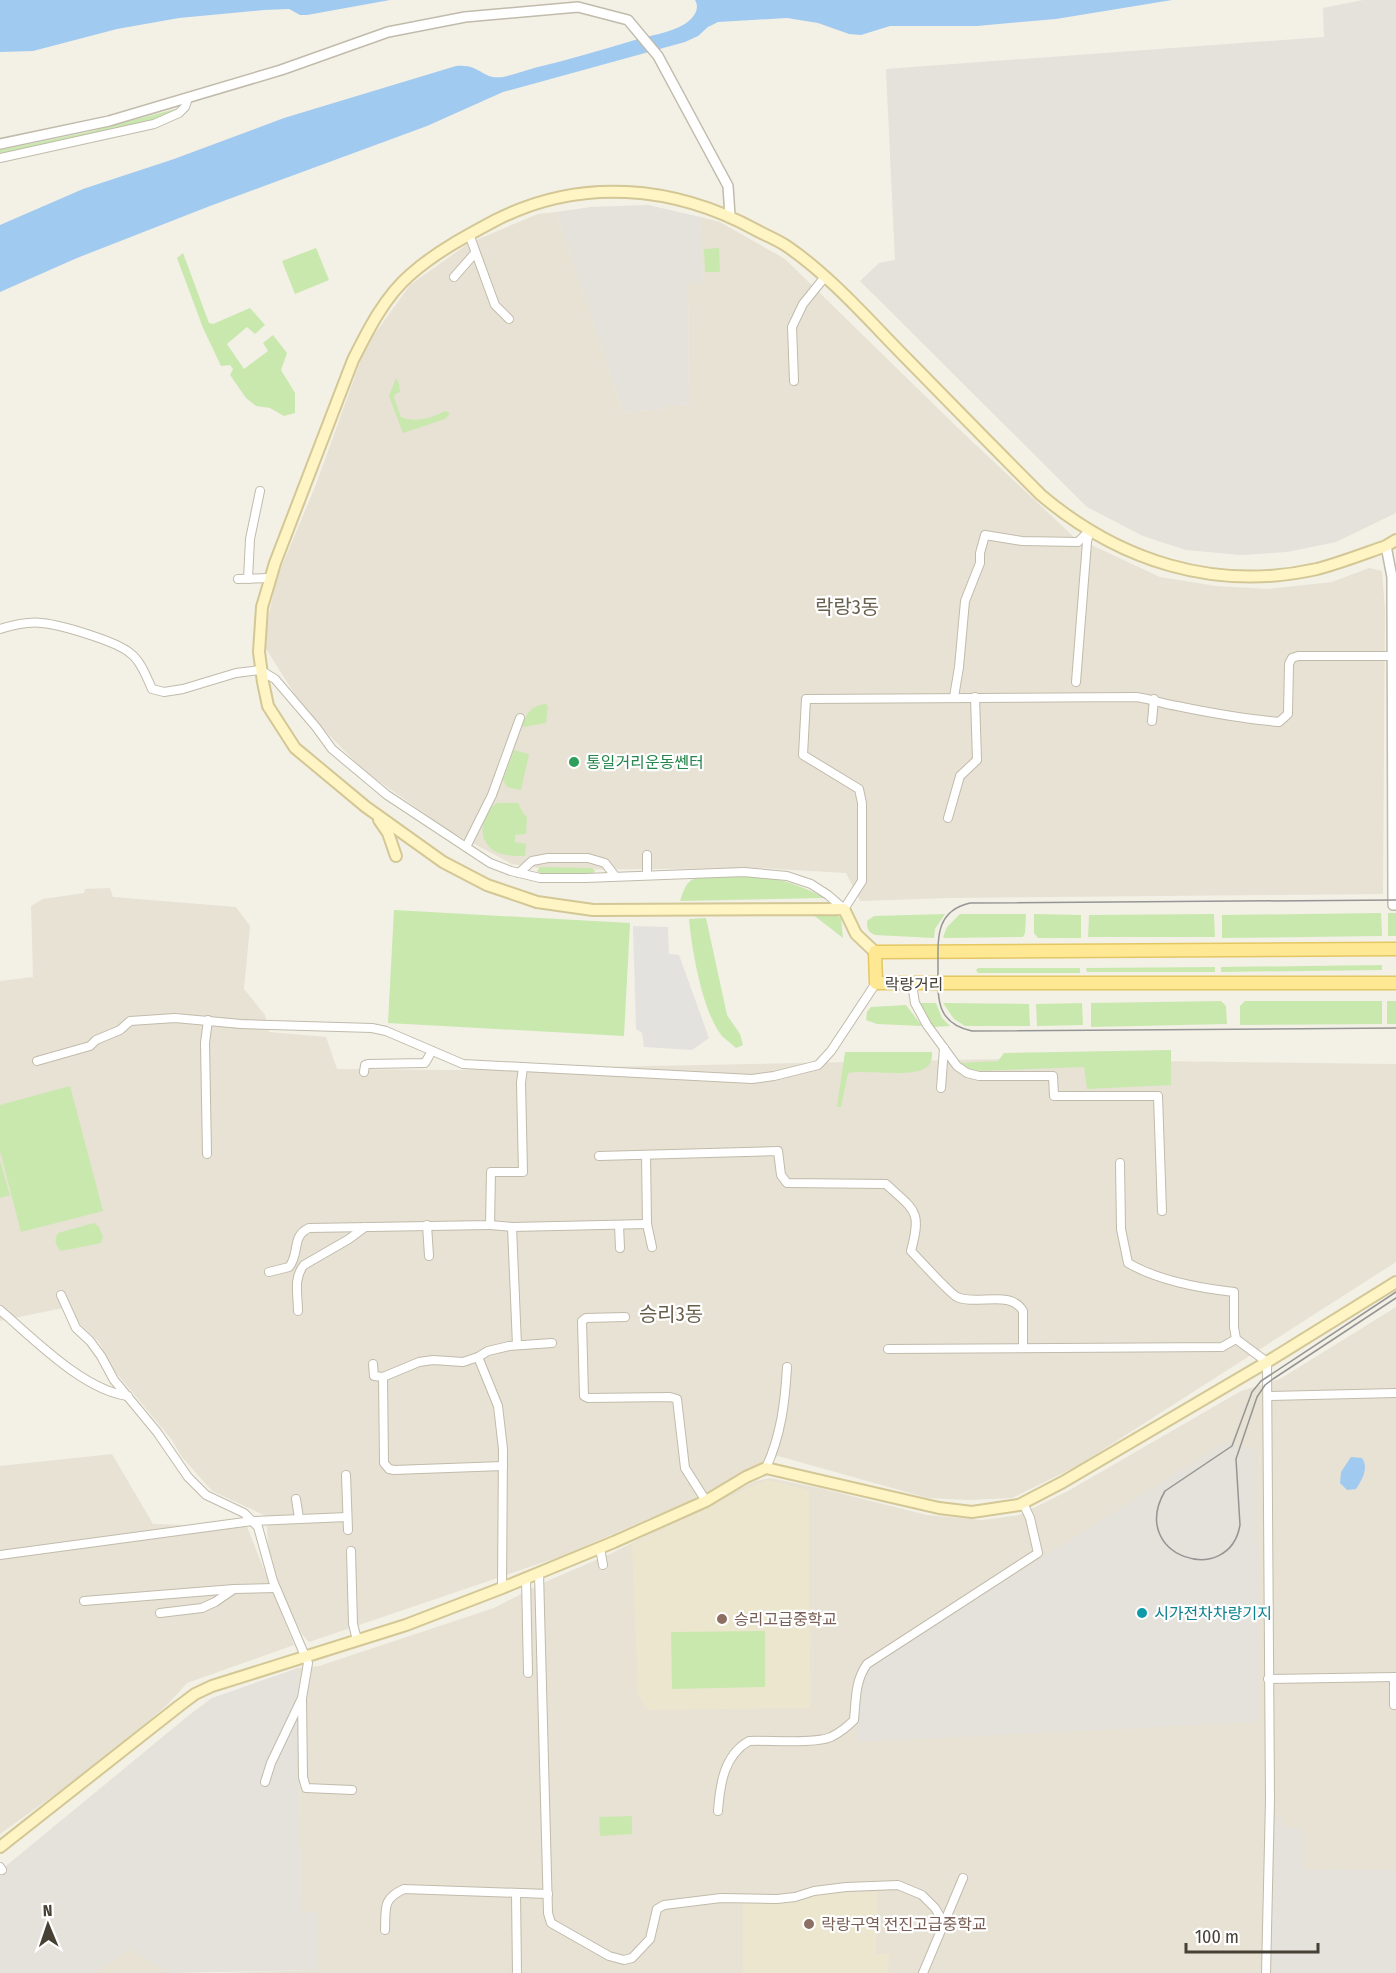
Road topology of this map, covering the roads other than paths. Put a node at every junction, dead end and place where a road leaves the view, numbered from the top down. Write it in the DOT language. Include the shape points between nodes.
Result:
graph roads {
  1 [pos="188,98"];
  2 [pos="0,144"];
  3 [pos="0,158"];
  4 [pos="730,216"];
  5 [pos="469,234"];
  6 [pos="475,253"];
  7 [pos="454,277"];
  8 [pos="824,278"];
  9 [pos="509,319"];
  10 [pos="794,381"];
  11 [pos="260,491"];
  12 [pos="1089,531"];
  13 [pos="1396,540"];
  14 [pos="1386,546"];
  15 [pos="270,578"];
  16 [pos="238,579"];
  17 [pos="249,579"];
  18 [pos="1394,594"];
  19 [pos="0,629"];
  20 [pos="1392,656"];
  21 [pos="260,670"];
  22 [pos="1076,682"];
  23 [pos="954,697"];
  24 [pos="975,697"];
  25 [pos="1154,699"];
  26 [pos="520,718"];
  27 [pos="1152,722"];
  28 [pos="366,807"];
  29 [pos="948,818"];
  30 [pos="466,847"];
  31 [pos="647,855"];
  32 [pos="396,856"];
  33 [pos="519,873"];
  34 [pos="647,875"];
  35 [pos="615,876"];
  36 [pos="1396,905"];
  37 [pos="844,909"];
  38 [pos="1396,949"];
  39 [pos="875,952"];
  40 [pos="1396,983"];
  41 [pos="876,984"];
  42 [pos="912,984"];
  43 [pos="208,1020"];
  44 [pos="944,1048"];
  45 [pos="432,1052"];
  46 [pos="37,1061"];
  47 [pos="523,1067"];
  48 [pos="364,1071"];
  49 [pos="941,1089"];
  50 [pos="207,1154"];
  51 [pos="646,1155"];
  52 [pos="599,1156"];
  53 [pos="1120,1163"];
  54 [pos="1162,1211"];
  55 [pos="648,1224"];
  56 [pos="427,1225"];
  57 [pos="490,1225"];
  58 [pos="619,1225"];
  59 [pos="365,1227"];
  60 [pos="512,1227"];
  61 [pos="652,1247"];
  62 [pos="620,1248"];
  63 [pos="429,1256"];
  64 [pos="269,1272"];
  65 [pos="1396,1282"];
  66 [pos="61,1295"];
  67 [pos="0,1310"];
  68 [pos="298,1311"];
  69 [pos="625,1317"];
  70 [pos="1236,1339"];
  71 [pos="552,1343"];
  72 [pos="517,1345"];
  73 [pos="1023,1347"];
  74 [pos="888,1349"];
  75 [pos="478,1357"];
  76 [pos="1267,1362"];
  77 [pos="373,1364"];
  78 [pos="787,1367"];
  79 [pos="383,1377"];
  80 [pos="1396,1393"];
  81 [pos="128,1396"];
  82 [pos="1268,1396"];
  83 [pos="503,1466"];
  84 [pos="766,1468"];
  85 [pos="346,1475"];
  86 [pos="296,1499"];
  87 [pos="706,1501"];
  88 [pos="1023,1503"];
  89 [pos="347,1517"];
  90 [pos="299,1518"];
  91 [pos="252,1521"];
  92 [pos="348,1530"];
  93 [pos="600,1548"];
  94 [pos="351,1551"];
  95 [pos="0,1555"];
  96 [pos="603,1565"];
  97 [pos="539,1573"];
  98 [pos="526,1578"];
  99 [pos="275,1588"];
  100 [pos="502,1588"];
  101 [pos="234,1589"];
  102 [pos="84,1600"];
  103 [pos="160,1613"];
  104 [pos="357,1640"];
  105 [pos="305,1656"];
  106 [pos="528,1673"];
  107 [pos="1395,1677"];
  108 [pos="1268,1679"];
  109 [pos="302,1698"];
  110 [pos="1394,1705"];
  111 [pos="265,1782"];
  112 [pos="352,1790"];
  113 [pos="718,1811"];
  114 [pos="0,1847"];
  115 [pos="963,1878"];
  116 [pos="516,1893"];
  117 [pos="548,1894"];
  118 [pos="945,1923"];
  119 [pos="385,1930"];
  120 [pos="517,1973"];
  121 [pos="923,1973"];
  122 [pos="1266,1973"];
  1 -- 2 [label="street" via="109,121"];
  1 -- 3 [label="street" via="179,113 154,124"];
  1 -- 4 [label="street" via="388,32 465,17 578,7 628,20 658,56 728,186"];
  4 -- 5 [label="main road" via="667,196 594,193 558,197 519,208"];
  4 -- 8 [label="main road" via="788,247"];
  5 -- 6 [label="street"];
  5 -- 15 [label="main road" via="410,275 368,329"];
  6 -- 7 [label="street"];
  6 -- 9 [label="street" via="495,305"];
  8 -- 10 [label="street" via="795,316"];
  8 -- 12 [label="main road" via="1041,495"];
  11 -- 17 [label="street" via="250,538"];
  12 -- 14 [label="main road" via="1146,558 1198,573 1229,576 1317,568"];
  12 -- 22 [label="street"];
  12 -- 23 [label="street" via="1078,542 1022,541 985,535 980,563 965,601"];
  13 -- 14 [label="main road"];
  14 -- 18 [label="street"];
  15 -- 17 [label="street"];
  15 -- 21 [label="main road" via="259,631"];
  16 -- 17 [label="street"];
  18 -- 20 [label="street"];
  19 -- 21 [label="street" via="41,623 97,639 131,653 152,689 164,692"];
  20 -- 25 [label="street" via="1292,658 1288,714 1279,722 1174,706"];
  20 -- 36 [label="street"];
  21 -- 28 [label="main road" via="268,706 295,748"];
  21 -- 30 [label="street" via="275,679 332,749 387,795"];
  23 -- 24 [label="street"];
  23 -- 37 [label="street" via="806,699 803,755 859,789 862,803 862,881"];
  24 -- 25 [label="street"];
  24 -- 29 [label="street" via="977,760 960,776"];
  25 -- 27 [label="street"];
  26 -- 30 [label="street" via="492,795"];
  28 -- 32 [label="main road" via="388,832"];
  28 -- 37 [label="main road" via="458,871 521,897 567,908"];
  30 -- 33 [label="street" via="490,863"];
  31 -- 34 [label="street"];
  33 -- 35 [label="street" via="540,878"];
  33 -- 35 [label="street" via="532,861 588,858 604,863"];
  34 -- 35 [label="street"];
  34 -- 37 [label="street" via="744,872 787,876 811,884"];
  37 -- 39 [label="main road" via="856,934"];
  38 -- 39 [label="main road, 락랑거리"];
  39 -- 41 [label="main road, 락랑거리"];
  40 -- 42 [label="main road, 락랑거리"];
  41 -- 42 [label="main road, 락랑거리"];
  41 -- 47 [label="street" via="818,1065 792,1072 752,1079"];
  42 -- 44 [label="street" via="915,1003"];
  43 -- 45 [label="street" via="372,1028"];
  43 -- 46 [label="street" via="130,1021 90,1046"];
  43 -- 50 [label="street"];
  44 -- 49 [label="street"];
  44 -- 54 [label="street" via="967,1073 1053,1076 1054,1096 1158,1096"];
  45 -- 47 [label="street" via="463,1064"];
  45 -- 48 [label="street" via="425,1063 368,1064"];
  47 -- 57 [label="street" via="523,1172 491,1172"];
  51 -- 52 [label="street"];
  51 -- 55 [label="street"];
  51 -- 73 [label="street" via="778,1152 781,1175 787,1184 886,1184 914,1209 917,1228 911,1251 956,1297 1008,1300 1020,1306"];
  53 -- 70 [label="street" via="1121,1229 1128,1263 1144,1273 1234,1292"];
  55 -- 58 [label="street"];
  55 -- 61 [label="street"];
  56 -- 57 [label="street"];
  56 -- 59 [label="street"];
  56 -- 63 [label="street"];
  57 -- 60 [label="street"];
  58 -- 60 [label="street"];
  58 -- 62 [label="street"];
  59 -- 64 [label="street" via="302,1231 289,1267"];
  59 -- 68 [label="street" via="299,1270"];
  60 -- 72 [label="street"];
  65 -- 76 [label="main road"];
  66 -- 81 [label="street" via="76,1328 102,1356 114,1380"];
  67 -- 81 [label="street" via="80,1376 107,1391"];
  69 -- 87 [label="street" via="582,1321 584,1396 677,1399 685,1468"];
  70 -- 73 [label="street" via="1222,1347"];
  70 -- 76 [label="street"];
  71 -- 72 [label="street"];
  72 -- 75 [label="street"];
  73 -- 74 [label="street"];
  75 -- 79 [label="street" via="463,1362 419,1362"];
  75 -- 83 [label="street" via="498,1407"];
  76 -- 82 [label="street"];
  76 -- 88 [label="main road"];
  77 -- 79 [label="street" via="374,1376"];
  78 -- 84 [label="street" via="783,1413"];
  79 -- 83 [label="street" via="384,1463 389,1469"];
  80 -- 82 [label="street"];
  81 -- 91 [label="street" via="188,1477 206,1495 244,1513"];
  82 -- 108 [label="street"];
  83 -- 100 [label="street"];
  84 -- 87 [label="main road"];
  84 -- 88 [label="main road" via="939,1508 972,1512"];
  85 -- 89 [label="street"];
  86 -- 90 [label="street"];
  87 -- 93 [label="main road"];
  88 -- 113 [label="street" via="1040,1555 867,1664 856,1688 854,1720 831,1737 749,1741 741,1745 728,1762"];
  89 -- 90 [label="street"];
  89 -- 92 [label="street"];
  90 -- 91 [label="street"];
  91 -- 95 [label="street"];
  91 -- 99 [label="street" via="258,1527"];
  93 -- 96 [label="street"];
  93 -- 97 [label="main road"];
  94 -- 104 [label="street"];
  97 -- 98 [label="main road"];
  97 -- 117 [label="street"];
  98 -- 100 [label="main road"];
  98 -- 106 [label="street"];
  99 -- 101 [label="street"];
  99 -- 105 [label="street"];
  100 -- 104 [label="main road"];
  101 -- 102 [label="street"];
  101 -- 103 [label="street" via="202,1608"];
  104 -- 105 [label="main road"];
  105 -- 109 [label="street" via="308,1663"];
  105 -- 114 [label="main road" via="195,1694"];
  107 -- 108 [label="street"];
  107 -- 110 [label="street"];
  108 -- 122 [label="street"];
  109 -- 111 [label="street"];
  109 -- 112 [label="street" via="306,1792"];
  115 -- 118 [label="street"];
  116 -- 117 [label="street"];
  116 -- 119 [label="street" via="404,1889 386,1902"];
  116 -- 120 [label="street"];
  117 -- 118 [label="street" via="551,1923 609,1956 624,1960 632,1958 650,1939 657,1909 700,1899 777,1899 846,1887 898,1885 922,1895"];
  118 -- 121 [label="street"];
}
